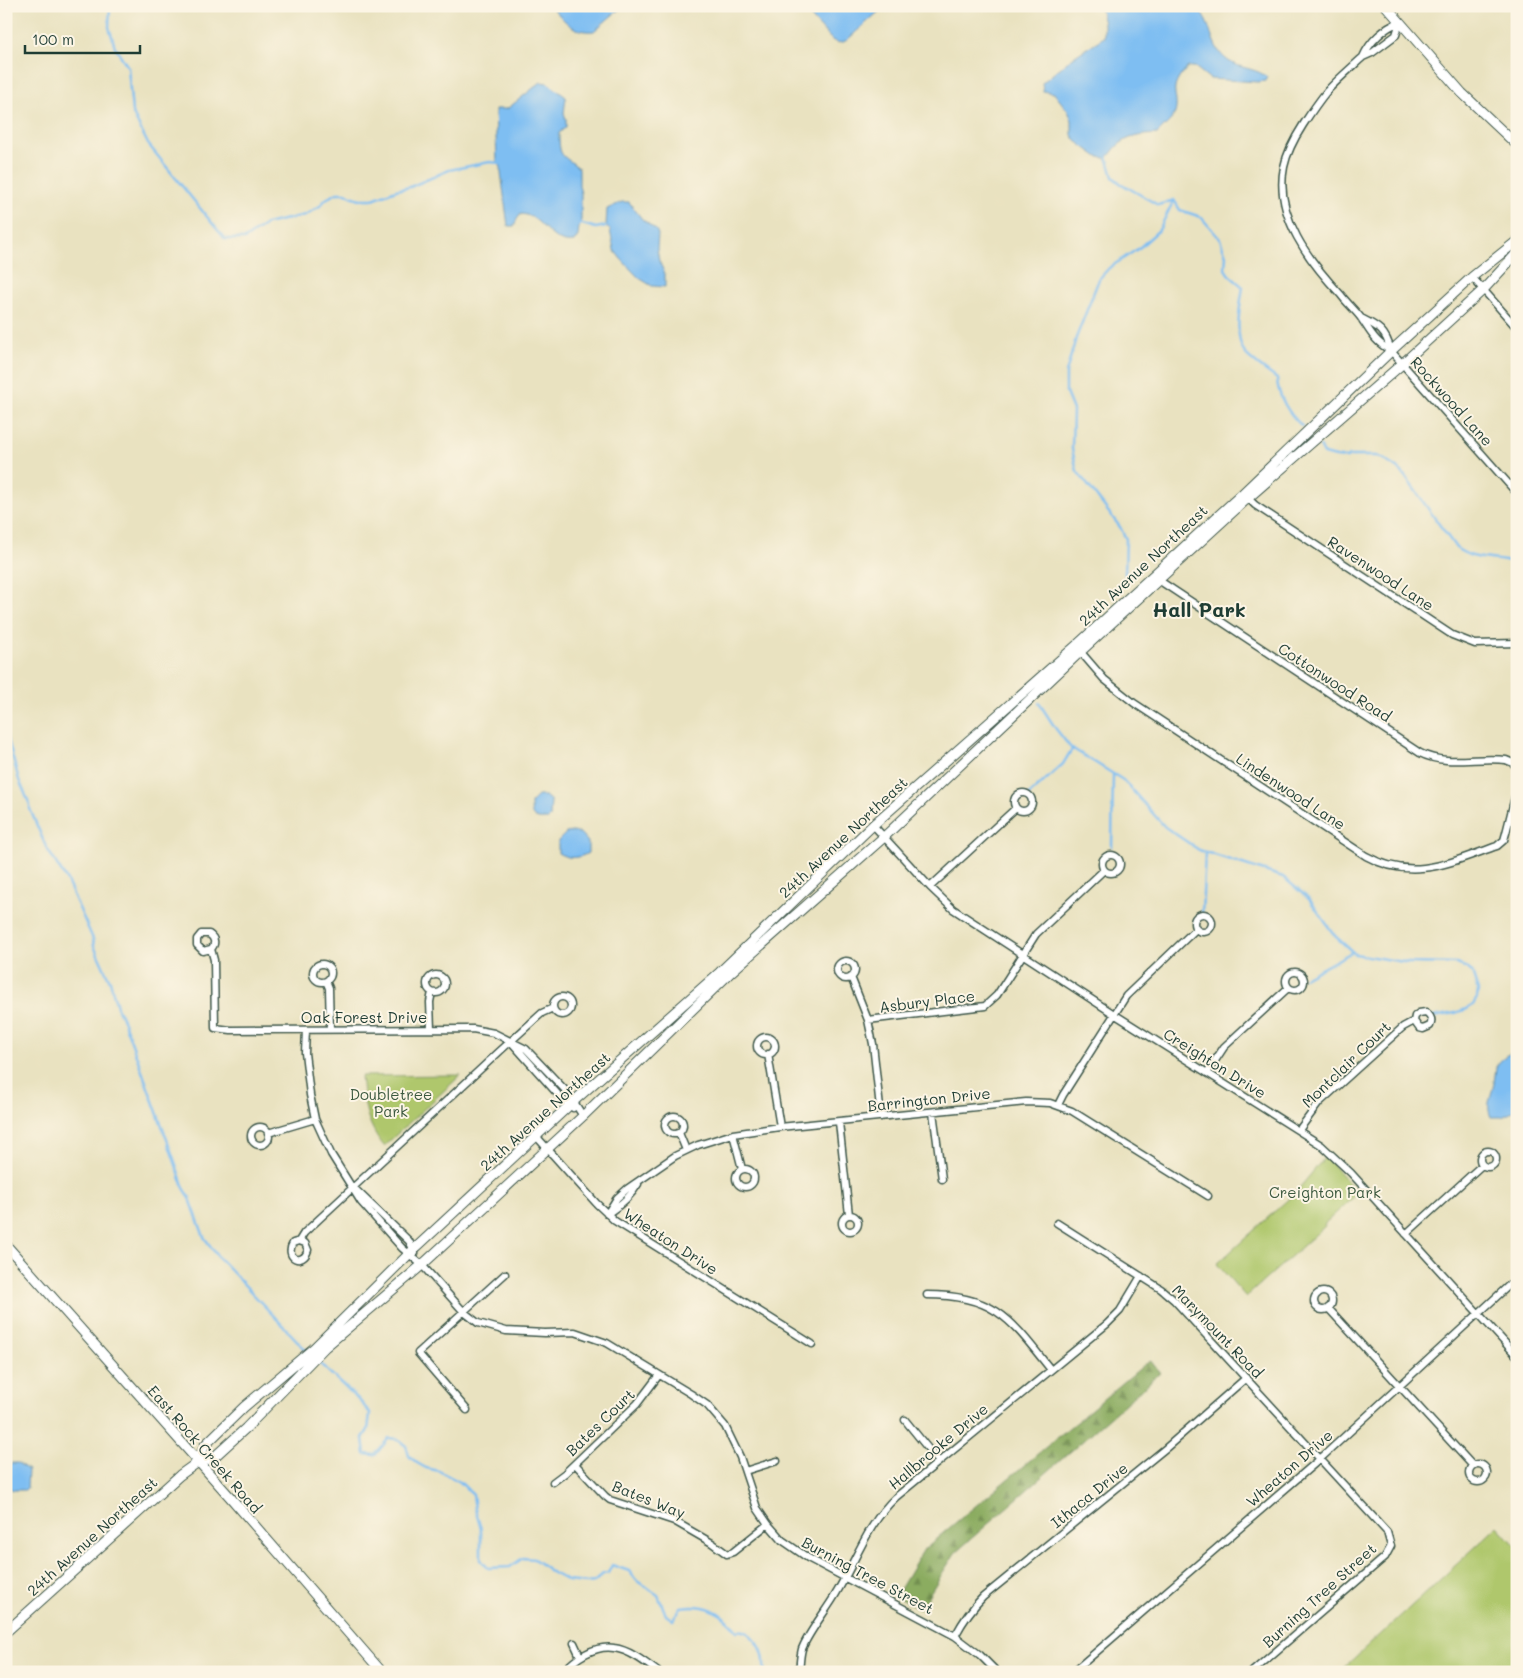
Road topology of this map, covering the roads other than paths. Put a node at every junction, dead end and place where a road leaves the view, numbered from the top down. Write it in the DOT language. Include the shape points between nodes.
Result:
graph roads {
  1 [pos="1386,6"];
  2 [pos="1400,22"];
  3 [pos="1363,57"];
  4 [pos="1517,145"];
  5 [pos="1517,241"];
  6 [pos="1517,253"];
  7 [pos="1472,277"];
  8 [pos="1483,290"];
  9 [pos="1361,318"];
  10 [pos="1517,328"];
  11 [pos="1391,351"];
  12 [pos="1402,364"];
  13 [pos="1514,490"];
  14 [pos="1246,495"];
  15 [pos="1155,578"];
  16 [pos="1517,644"];
  17 [pos="1078,649"];
  18 [pos="1517,768"];
  19 [pos="1517,789"];
  20 [pos="1016,808"];
  21 [pos="872,825"];
  22 [pos="884,837"];
  23 [pos="1104,870"];
  24 [pos="930,887"];
  25 [pos="1196,929"];
  26 [pos="211,949"];
  27 [pos="1022,955"];
  28 [pos="851,977"];
  29 [pos="326,981"];
  30 [pos="1288,988"];
  31 [pos="432,992"];
  32 [pos="553,1008"];
  33 [pos="1114,1014"];
  34 [pos="868,1020"];
  35 [pos="1414,1021"];
  36 [pos="330,1029"];
  37 [pos="431,1029"];
  38 [pos="306,1030"];
  39 [pos="511,1041"];
  40 [pos="768,1054"];
  41 [pos="1207,1073"];
  42 [pos="572,1103"];
  43 [pos="1058,1105"];
  44 [pos="933,1112"];
  45 [pos="583,1116"];
  46 [pos="881,1117"];
  47 [pos="315,1119"];
  48 [pos="839,1122"];
  49 [pos="780,1127"];
  50 [pos="1299,1130"];
  51 [pos="268,1133"];
  52 [pos="679,1133"];
  53 [pos="733,1134"];
  54 [pos="536,1136"];
  55 [pos="547,1149"];
  56 [pos="686,1150"];
  57 [pos="1482,1164"];
  58 [pos="742,1169"];
  59 [pos="942,1179"];
  60 [pos="353,1188"];
  61 [pos="1208,1196"];
  62 [pos="607,1214"];
  63 [pos="849,1215"];
  64 [pos="1057,1223"];
  65 [pos="1406,1234"];
  66 [pos="299,1241"];
  67 [pos="6,1246"];
  68 [pos="411,1252"];
  69 [pos="422,1265"];
  70 [pos="505,1274"];
  71 [pos="1141,1276"];
  72 [pos="1517,1278"];
  73 [pos="927,1295"];
  74 [pos="1328,1308"];
  75 [pos="464,1312"];
  76 [pos="1478,1313"];
  77 [pos="324,1344"];
  78 [pos="812,1344"];
  79 [pos="1517,1356"];
  80 [pos="309,1358"];
  81 [pos="1050,1370"];
  82 [pos="659,1375"];
  83 [pos="1246,1378"];
  84 [pos="1399,1385"];
  85 [pos="467,1410"];
  86 [pos="904,1420"];
  87 [pos="1320,1459"];
  88 [pos="777,1461"];
  89 [pos="198,1462"];
  90 [pos="939,1462"];
  91 [pos="574,1464"];
  92 [pos="1472,1466"];
  93 [pos="745,1470"];
  94 [pos="553,1482"];
  95 [pos="768,1524"];
  96 [pos="1387,1532"];
  97 [pos="845,1578"];
  98 [pos="6,1632"];
  99 [pos="955,1636"];
  100 [pos="574,1643"];
  101 [pos="580,1656"];
  102 [pos="382,1672"];
  103 [pos="563,1672"];
  104 [pos="658,1672"];
  105 [pos="799,1672"];
  106 [pos="997,1672"];
  107 [pos="1073,1672"];
  108 [pos="1252,1672"];
  1 -- 2 [label="street"];
  2 -- 3 [label="street" via="1388,27 1367,48"];
  2 -- 3 [label="street" via="1396,35"];
  2 -- 4 [label="street" via="1462,93"];
  3 -- 9 [label="street" via="1328,90 1304,122 1291,146 1282,179 1287,211 1301,243 1328,282"];
  5 -- 7 [label="street, 24th Avenue Northeast"];
  6 -- 8 [label="street, 24th Avenue Northeast"];
  7 -- 8 [label="street"];
  7 -- 11 [label="street, 24th Avenue Northeast"];
  8 -- 10 [label="street"];
  8 -- 12 [label="street, 24th Avenue Northeast"];
  9 -- 11 [label="street" via="1380,345"];
  9 -- 11 [label="street" via="1387,338"];
  11 -- 12 [label="street, Rockwood Lane"];
  11 -- 14 [label="street, 24th Avenue Northeast"];
  12 -- 13 [label="street, Rockwood Lane"];
  12 -- 14 [label="street, 24th Avenue Northeast"];
  14 -- 15 [label="street, 24th Avenue Northeast"];
  14 -- 16 [label="street, Ravenwood Lane" via="1255,505 1452,635 1475,644"];
  15 -- 17 [label="street, 24th Avenue Northeast"];
  15 -- 18 [label="street, Cottonwood Road" via="1420,752 1447,761 1506,760"];
  17 -- 19 [label="street, Lindenwood Lane" via="1104,679 1134,703 1376,862 1391,867 1408,870 1426,868 1497,846 1504,840"];
  17 -- 21 [label="street, 24th Avenue Northeast"];
  17 -- 22 [label="street, 24th Avenue Northeast"];
  20 -- 24 [label="street"];
  21 -- 22 [label="street, Creighton Drive"];
  21 -- 42 [label="street, 24th Avenue Northeast" via="720,972"];
  22 -- 24 [label="street, Creighton Drive"];
  22 -- 45 [label="street, 24th Avenue Northeast" via="732,971"];
  23 -- 27 [label="street, Asbury Place" via="1043,926"];
  24 -- 27 [label="street, Creighton Drive" via="953,909"];
  25 -- 33 [label="street" via="1131,989"];
  26 -- 38 [label="street, Oak Forest Drive" via="216,1028"];
  27 -- 33 [label="street, Creighton Drive"];
  27 -- 34 [label="street, Asbury Place" via="985,1006"];
  28 -- 34 [label="street"];
  29 -- 36 [label="street"];
  30 -- 41 [label="street" via="1224,1047"];
  31 -- 37 [label="street"];
  32 -- 39 [label="street" via="542,1013"];
  33 -- 41 [label="street, Creighton Drive"];
  33 -- 43 [label="street"];
  34 -- 46 [label="street"];
  35 -- 50 [label="street, Montclair Court" via="1403,1027 1319,1104"];
  36 -- 37 [label="street, Oak Forest Drive"];
  36 -- 38 [label="street, Oak Forest Drive"];
  37 -- 39 [label="street, Oak Forest Drive" via="485,1030"];
  38 -- 47 [label="street, Burning Tree Street" via="308,1080"];
  39 -- 42 [label="street, Oak Forest Drive" via="526,1049 568,1093"];
  39 -- 60 [label="street"];
  40 -- 49 [label="street"];
  41 -- 50 [label="street, Creighton Drive"];
  42 -- 45 [label="street, Oak Forest Drive"];
  42 -- 54 [label="street, 24th Avenue Northeast"];
  43 -- 44 [label="street, Barrington Drive" via="1009,1103"];
  43 -- 61 [label="street, Barrington Drive" via="1093,1122"];
  44 -- 46 [label="street, Barrington Drive"];
  44 -- 59 [label="street"];
  45 -- 55 [label="street, 24th Avenue Northeast"];
  46 -- 48 [label="street, Barrington Drive"];
  47 -- 51 [label="street"];
  47 -- 60 [label="street, Burning Tree Street" via="331,1154"];
  48 -- 49 [label="street, Barrington Drive"];
  48 -- 63 [label="street"];
  49 -- 53 [label="street, Barrington Drive"];
  50 -- 65 [label="street, Creighton Drive" via="1330,1152"];
  52 -- 56 [label="street"];
  53 -- 56 [label="street, Barrington Drive"];
  53 -- 58 [label="street"];
  54 -- 55 [label="street, Wheaton Drive"];
  54 -- 68 [label="street, 24th Avenue Northeast"];
  55 -- 62 [label="street, Wheaton Drive"];
  55 -- 69 [label="street, 24th Avenue Northeast"];
  56 -- 62 [label="street, Barrington Drive" via="662,1164 640,1182 622,1204"];
  57 -- 65 [label="street"];
  60 -- 66 [label="street"];
  60 -- 68 [label="street, Burning Tree Street" via="408,1241"];
  62 -- 78 [label="street, Wheaton Drive"];
  64 -- 71 [label="street, Marymount Road"];
  65 -- 76 [label="street, Creighton Drive"];
  67 -- 89 [label="street, East Rock Creek Road"];
  68 -- 69 [label="street, Burning Tree Street"];
  68 -- 77 [label="street, 24th Avenue Northeast"];
  69 -- 75 [label="street, Burning Tree Street"];
  69 -- 77 [label="street, 24th Avenue Northeast"];
  70 -- 75 [label="street"];
  71 -- 81 [label="street, Hallbrooke Drive" via="1115,1316"];
  71 -- 83 [label="street, Marymount Road" via="1174,1300"];
  72 -- 76 [label="street, Wheaton Drive"];
  73 -- 81 [label="street" via="971,1299 992,1308 1010,1322"];
  74 -- 84 [label="street"];
  75 -- 82 [label="street, Burning Tree Street" via="478,1323 506,1331 575,1332 607,1343"];
  75 -- 85 [label="street" via="418,1353"];
  76 -- 79 [label="street, Creighton Drive"];
  76 -- 84 [label="street, Wheaton Drive"];
  77 -- 80 [label="street, 24th Avenue Northeast"];
  80 -- 89 [label="street, 24th Avenue Northeast" via="244,1408 205,1446"];
  80 -- 89 [label="street, 24th Avenue Northeast" via="246,1428 212,1459"];
  81 -- 90 [label="street, Hallbrooke Drive"];
  82 -- 91 [label="street, Bates Court" via="638,1404"];
  82 -- 93 [label="street, Burning Tree Street" via="707,1405 718,1416 731,1435"];
  83 -- 87 [label="street, Marymount Road"];
  83 -- 99 [label="street, Ithaca Drive" via="1159,1454 983,1597 964,1619"];
  84 -- 87 [label="street, Wheaton Drive"];
  84 -- 92 [label="street"];
  86 -- 90 [label="street"];
  87 -- 96 [label="street, Marymount Road"];
  87 -- 107 [label="street, Wheaton Drive"];
  88 -- 93 [label="street"];
  89 -- 98 [label="street, 24th Avenue Northeast"];
  89 -- 102 [label="street, East Rock Creek Road"];
  90 -- 97 [label="street, Hallbrooke Drive" via="884,1509"];
  91 -- 94 [label="street, Bates Court"];
  91 -- 95 [label="street, Bates Way" via="610,1500 674,1521 726,1554"];
  93 -- 95 [label="street, Burning Tree Street" via="757,1508"];
  95 -- 97 [label="street, Burning Tree Street" via="797,1552"];
  96 -- 108 [label="street, Burning Tree Street" via="1391,1546 1385,1557"];
  97 -- 99 [label="street, Burning Tree Street"];
  97 -- 105 [label="street, Hallbrooke Drive" via="802,1648"];
  99 -- 106 [label="street, Burning Tree Street"];
  100 -- 101 [label="street"];
  101 -- 103 [label="street"];
  101 -- 104 [label="street" via="614,1647 628,1652"];
}
